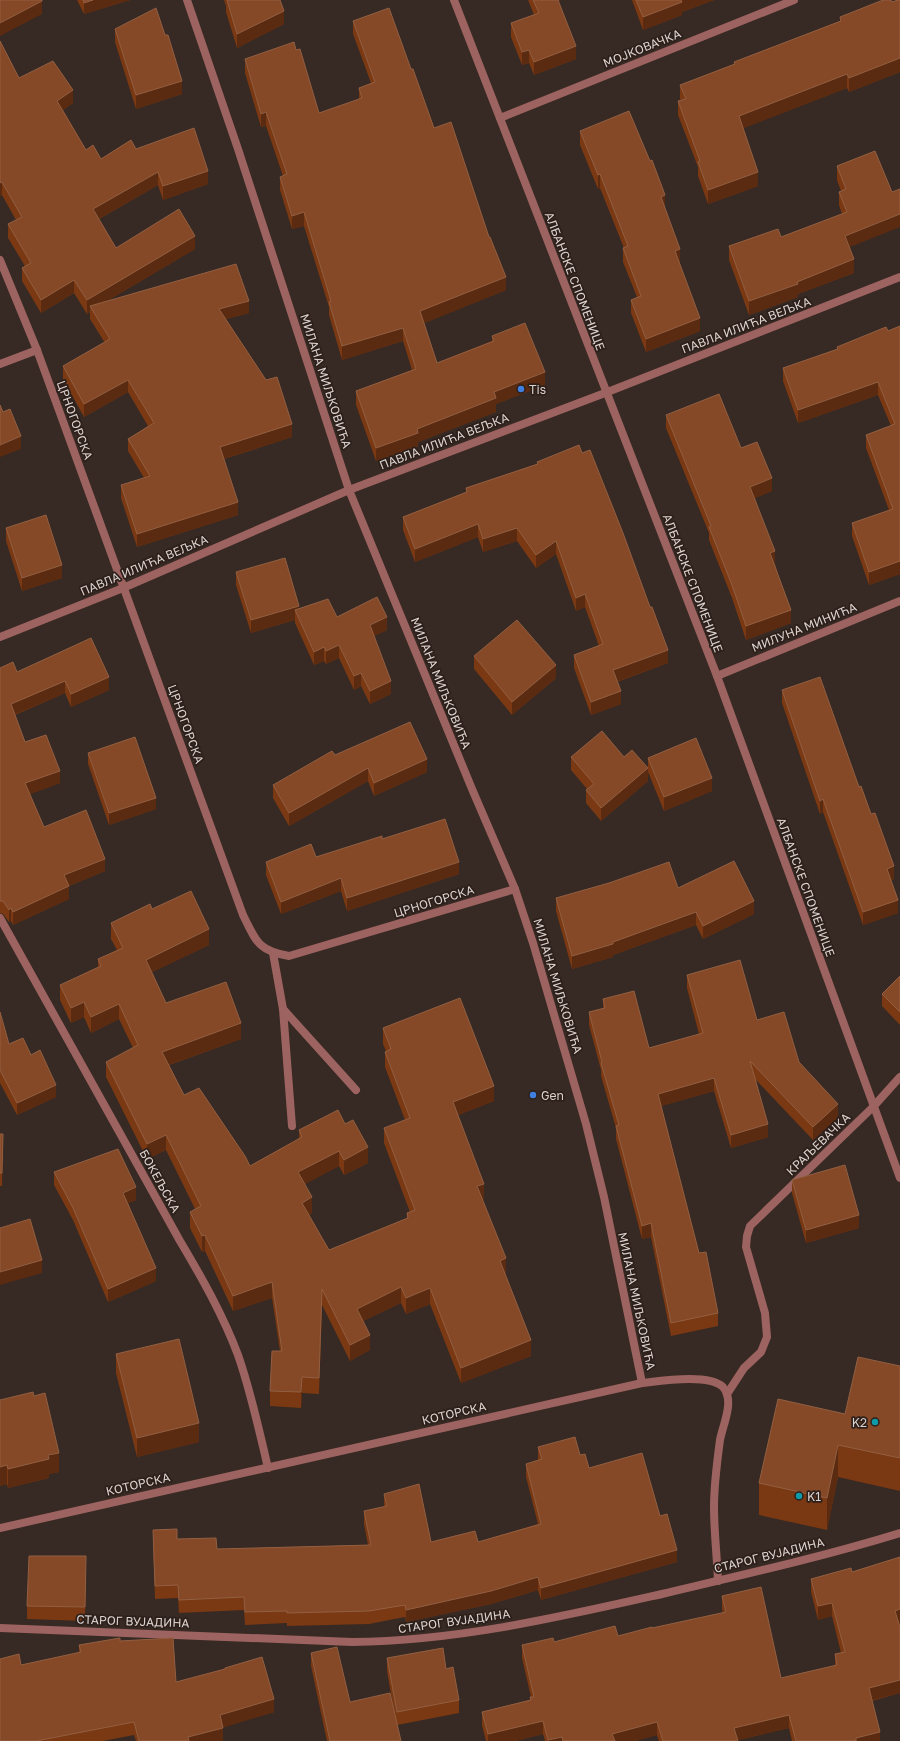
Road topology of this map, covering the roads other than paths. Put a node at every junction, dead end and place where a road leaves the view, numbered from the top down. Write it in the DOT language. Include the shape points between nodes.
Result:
graph roads {
  1 [pos="187,0"];
  2 [pos="454,0"];
  3 [pos="794,0"];
  4 [pos="500,118"];
  5 [pos="0,260"];
  6 [pos="900,277"];
  7 [pos="37,350"];
  8 [pos="0,364"];
  9 [pos="605,393"];
  10 [pos="349,490"];
  11 [pos="123,588"];
  12 [pos="900,601"];
  13 [pos="0,637"];
  14 [pos="717,676"];
  15 [pos="515,889"];
  16 [pos="0,918"];
  17 [pos="273,953"];
  18 [pos="283,1009"];
  19 [pos="900,1077"];
  20 [pos="356,1090"];
  21 [pos="873,1107"];
  22 [pos="292,1126"];
  23 [pos="900,1178"];
  24 [pos="642,1383"];
  25 [pos="728,1394"];
  26 [pos="268,1468"];
  27 [pos="0,1528"];
  28 [pos="900,1533"];
  29 [pos="718,1580"];
  30 [pos="0,1628"];
  1 -- 10 [label="street, МИЛАНА МИЉКОВИЋА"];
  2 -- 4 [label="street, АЛБАНСКЕ СПОМЕНИЦЕ"];
  3 -- 4 [label="street, МОЈКОВАЧКА"];
  4 -- 9 [label="street, АЛБАНСКЕ СПОМЕНИЦЕ"];
  5 -- 7 [label="street, ЦРНОГОРСКА"];
  6 -- 9 [label="street, ПАВЛА ИЛИЋА ВЕЉКА"];
  7 -- 8 [label="street"];
  7 -- 11 [label="street, ЦРНОГОРСКА"];
  9 -- 10 [label="street, ПАВЛА ИЛИЋА ВЕЉКА"];
  9 -- 14 [label="street, АЛБАНСКЕ СПОМЕНИЦЕ"];
  10 -- 11 [label="street, ПАВЛА ИЛИЋА ВЕЉКА"];
  10 -- 15 [label="street, МИЛАНА МИЉКОВИЋА"];
  11 -- 13 [label="street, ПАВЛА ИЛИЋА ВЕЉКА"];
  11 -- 17 [label="street, ЦРНОГОРСКА" via="243,915 259,944"];
  12 -- 14 [label="street, МИЛУНА МИНИЋА"];
  14 -- 21 [label="street, АЛБАНСКЕ СПОМЕНИЦЕ"];
  15 -- 17 [label="street, ЦРНОГОРСКА" via="307,952 289,956"];
  15 -- 24 [label="street, МИЛАНА МИЉКОВИЋА" via="586,1124"];
  16 -- 26 [label="street, БОКЕЉСКА" via="208,1288 238,1356 253,1404"];
  17 -- 18 [label="street"];
  18 -- 20 [label="street"];
  18 -- 22 [label="street"];
  19 -- 21 [label="street, КРАЉЕВАЧКА"];
  21 -- 23 [label="street, АЛБАНСКЕ СПОМЕНИЦЕ"];
  21 -- 25 [label="street, КРАЉЕВАЧКА" via="750,1226 746,1247 765,1313 767,1337 761,1352 744,1368"];
  24 -- 25 [label="street, КОТОРСКА" via="691,1379 707,1381 721,1386"];
  24 -- 26 [label="street, КОТОРСКА"];
  25 -- 29 [label="street" via="728,1409 722,1430 715,1484"];
  26 -- 27 [label="street, КОТОРСКА"];
  28 -- 29 [label="street, СТАРОГ ВУЈАДИНА"];
  29 -- 30 [label="street, СТАРОГ ВУЈАДИНА" via="567,1616 391,1642"];
}
